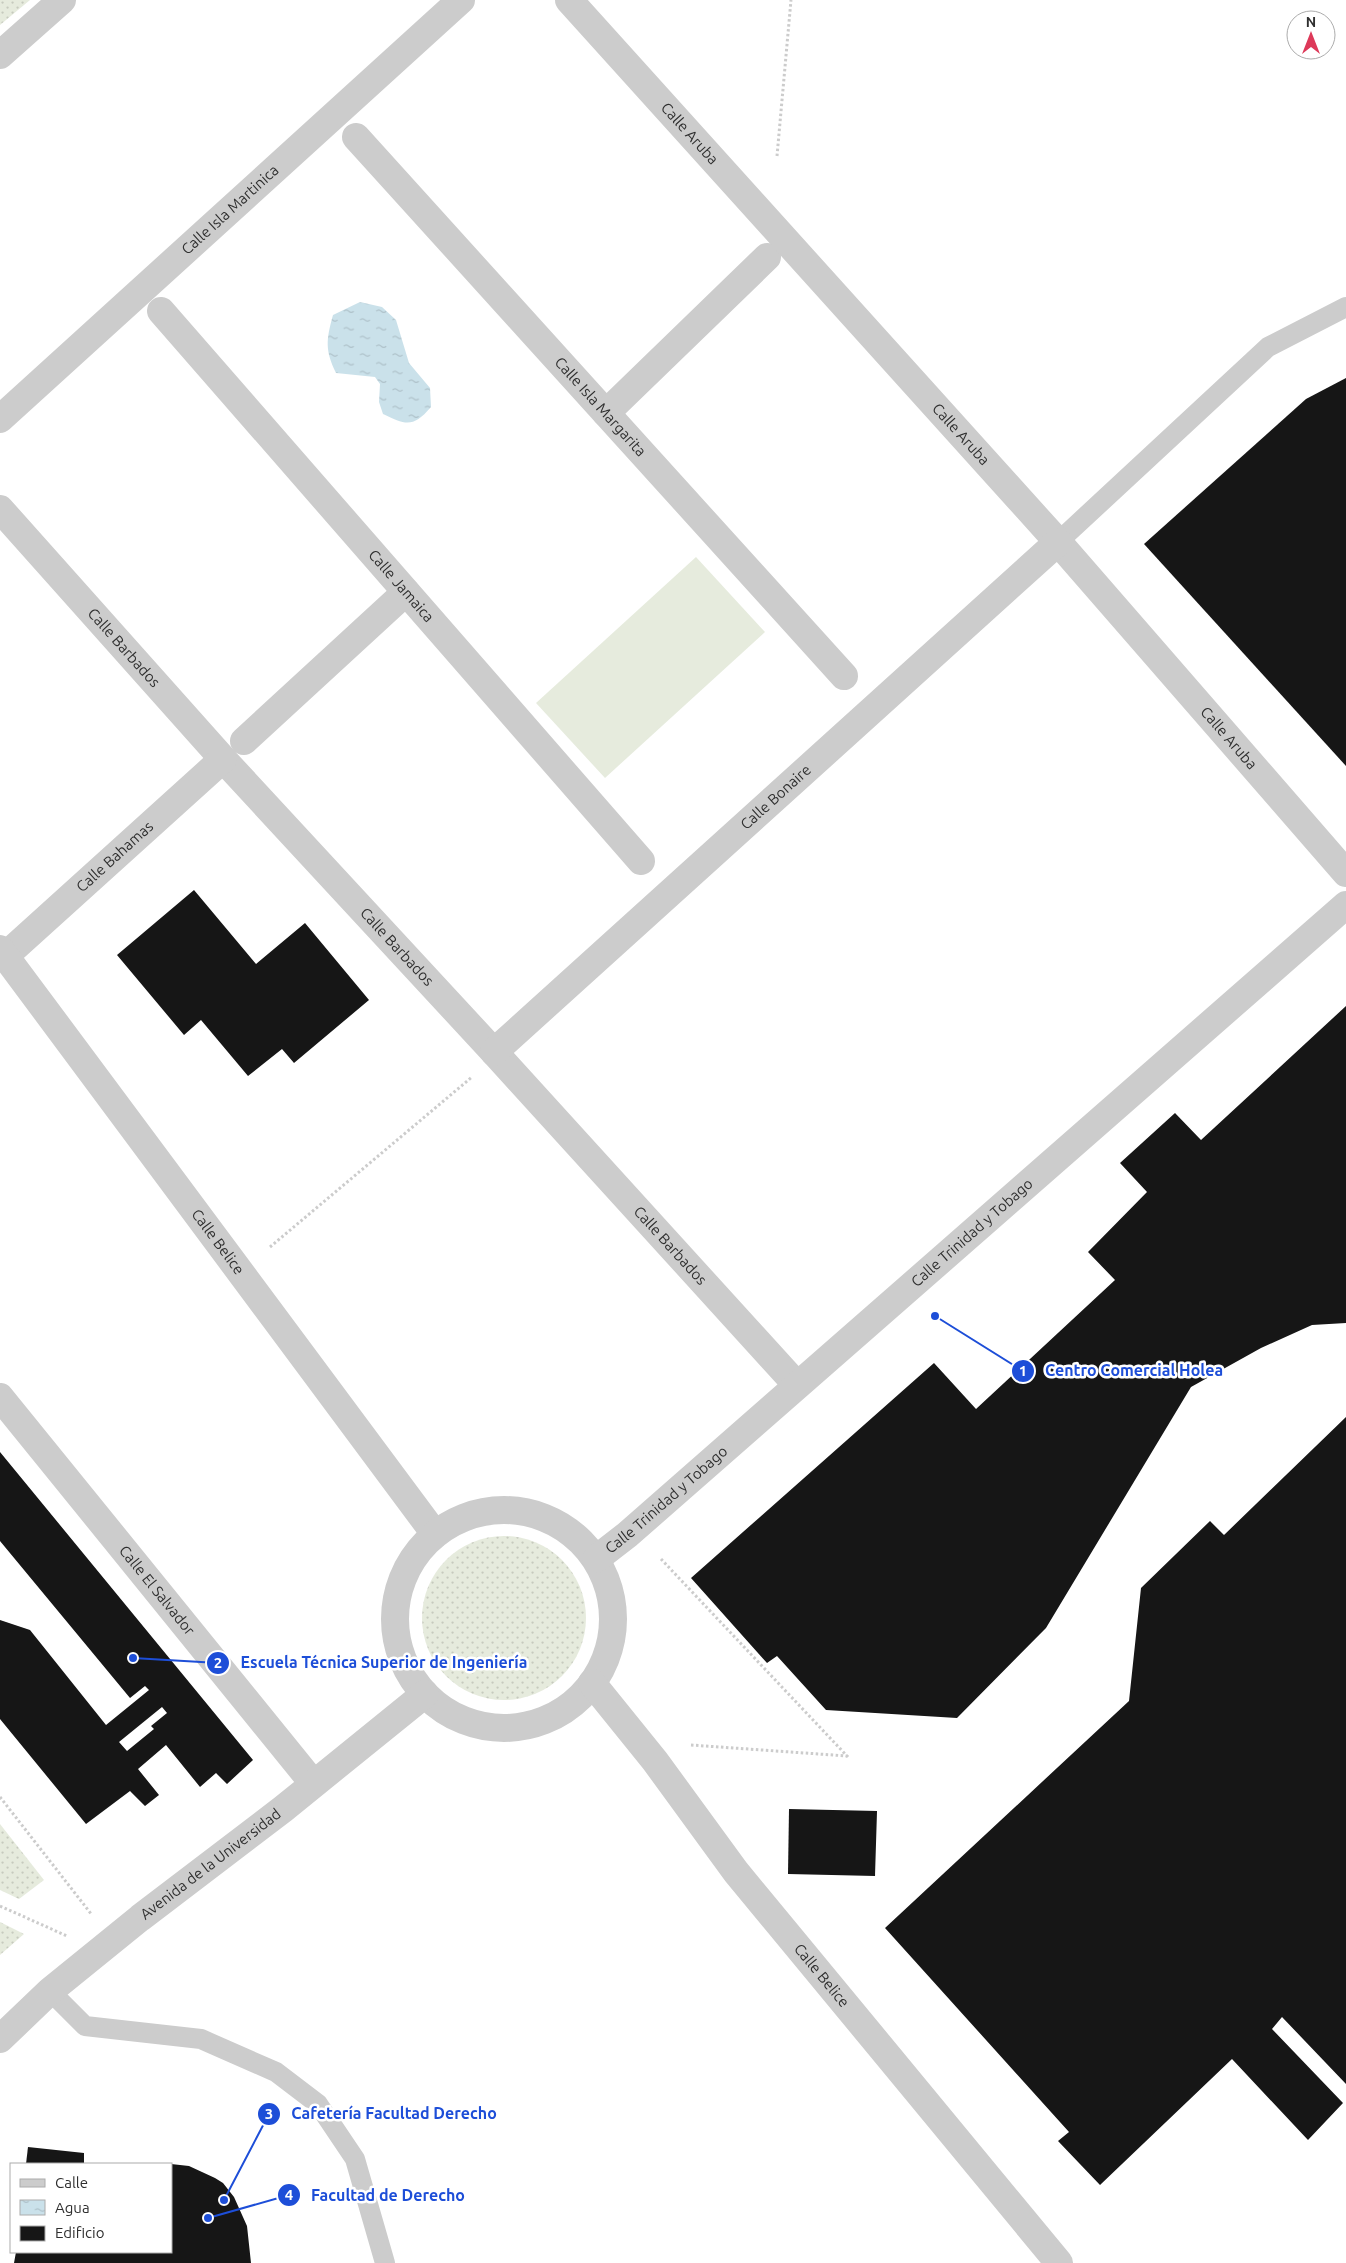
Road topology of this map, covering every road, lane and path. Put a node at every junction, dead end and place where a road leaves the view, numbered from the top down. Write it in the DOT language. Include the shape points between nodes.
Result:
graph roads {
  1 [pos="62,0"];
  2 [pos="461,0"];
  3 [pos="569,0"];
  4 [pos="791,0"];
  5 [pos="0,55"];
  6 [pos="356,137"];
  7 [pos="777,156"];
  8 [pos="767,257"];
  9 [pos="1346,307"];
  10 [pos="161,311"];
  11 [pos="606,413"];
  12 [pos="0,419"];
  13 [pos="0,509"];
  14 [pos="1058,542"];
  15 [pos="406,592"];
  16 [pos="844,676"];
  17 [pos="244,740"];
  18 [pos="223,758"];
  19 [pos="642,861"];
  20 [pos="1346,873"];
  21 [pos="1346,904"];
  22 [pos="3,953"];
  23 [pos="494,1052"];
  24 [pos="475,1074"];
  25 [pos="270,1247"];
  26 [pos="796,1384"];
  27 [pos="0,1397"];
  28 [pos="435,1534"];
  29 [pos="596,1559"];
  30 [pos="661,1559"];
  31 [pos="592,1683"];
  32 [pos="424,1694"];
  33 [pos="691,1744"];
  34 [pos="313,1783"];
  35 [pos="0,1797"];
  36 [pos="0,1906"];
  37 [pos="95,1920"];
  38 [pos="72,1938"];
  39 [pos="50,1991"];
  40 [pos="0,2040"];
  41 [pos="385,2263"];
  42 [pos="1059,2263"];
  1 -- 5 [label="street"];
  2 -- 12 [label="street, Calle Isla Martinica"];
  3 -- 14 [label="street, Calle Aruba"];
  4 -- 7 [label="path"];
  6 -- 11 [label="street, Calle Isla Margarita"];
  8 -- 11 [label="street"];
  9 -- 14 [label="lane" via="1268,347"];
  10 -- 15 [label="street, Calle Jamaica"];
  11 -- 16 [label="street, Calle Isla Margarita"];
  13 -- 18 [label="street, Calle Barbados"];
  14 -- 20 [label="street, Calle Aruba"];
  14 -- 23 [label="street, Calle Bonaire"];
  15 -- 17 [label="street"];
  15 -- 19 [label="street, Calle Jamaica"];
  18 -- 22 [label="street, Calle Bahamas"];
  18 -- 23 [label="street, Calle Barbados"];
  21 -- 26 [label="street, Calle Trinidad y Tobago"];
  22 -- 28 [label="street, Calle Belice"];
  23 -- 26 [label="street, Calle Barbados"];
  24 -- 25 [label="path"];
  26 -- 29 [label="street, Calle Trinidad y Tobago"];
  27 -- 34 [label="street, Calle El Salvador"];
  28 -- 29 [label="street" via="451,1523 490,1510 531,1513 568,1530"];
  28 -- 32 [label="street" via="406,1569 400,1582 395,1612 401,1656"];
  29 -- 31 [label="street" via="609,1589 614,1621 608,1654"];
  30 -- 33 [label="path" via="848,1756"];
  31 -- 32 [label="street" via="557,1714 511,1728 495,1728 464,1720"];
  31 -- 42 [label="street, Calle Belice" via="655,1761 736,1872"];
  32 -- 34 [label="street, Avenida de la Universidad"];
  34 -- 39 [label="street, Avenida de la Universidad"];
  35 -- 37 [label="path"];
  36 -- 38 [label="path"];
  39 -- 40 [label="street, Avenida de la Universidad"];
  39 -- 41 [label="lane" via="85,2026 201,2039 276,2072 318,2104 355,2159"];
}
